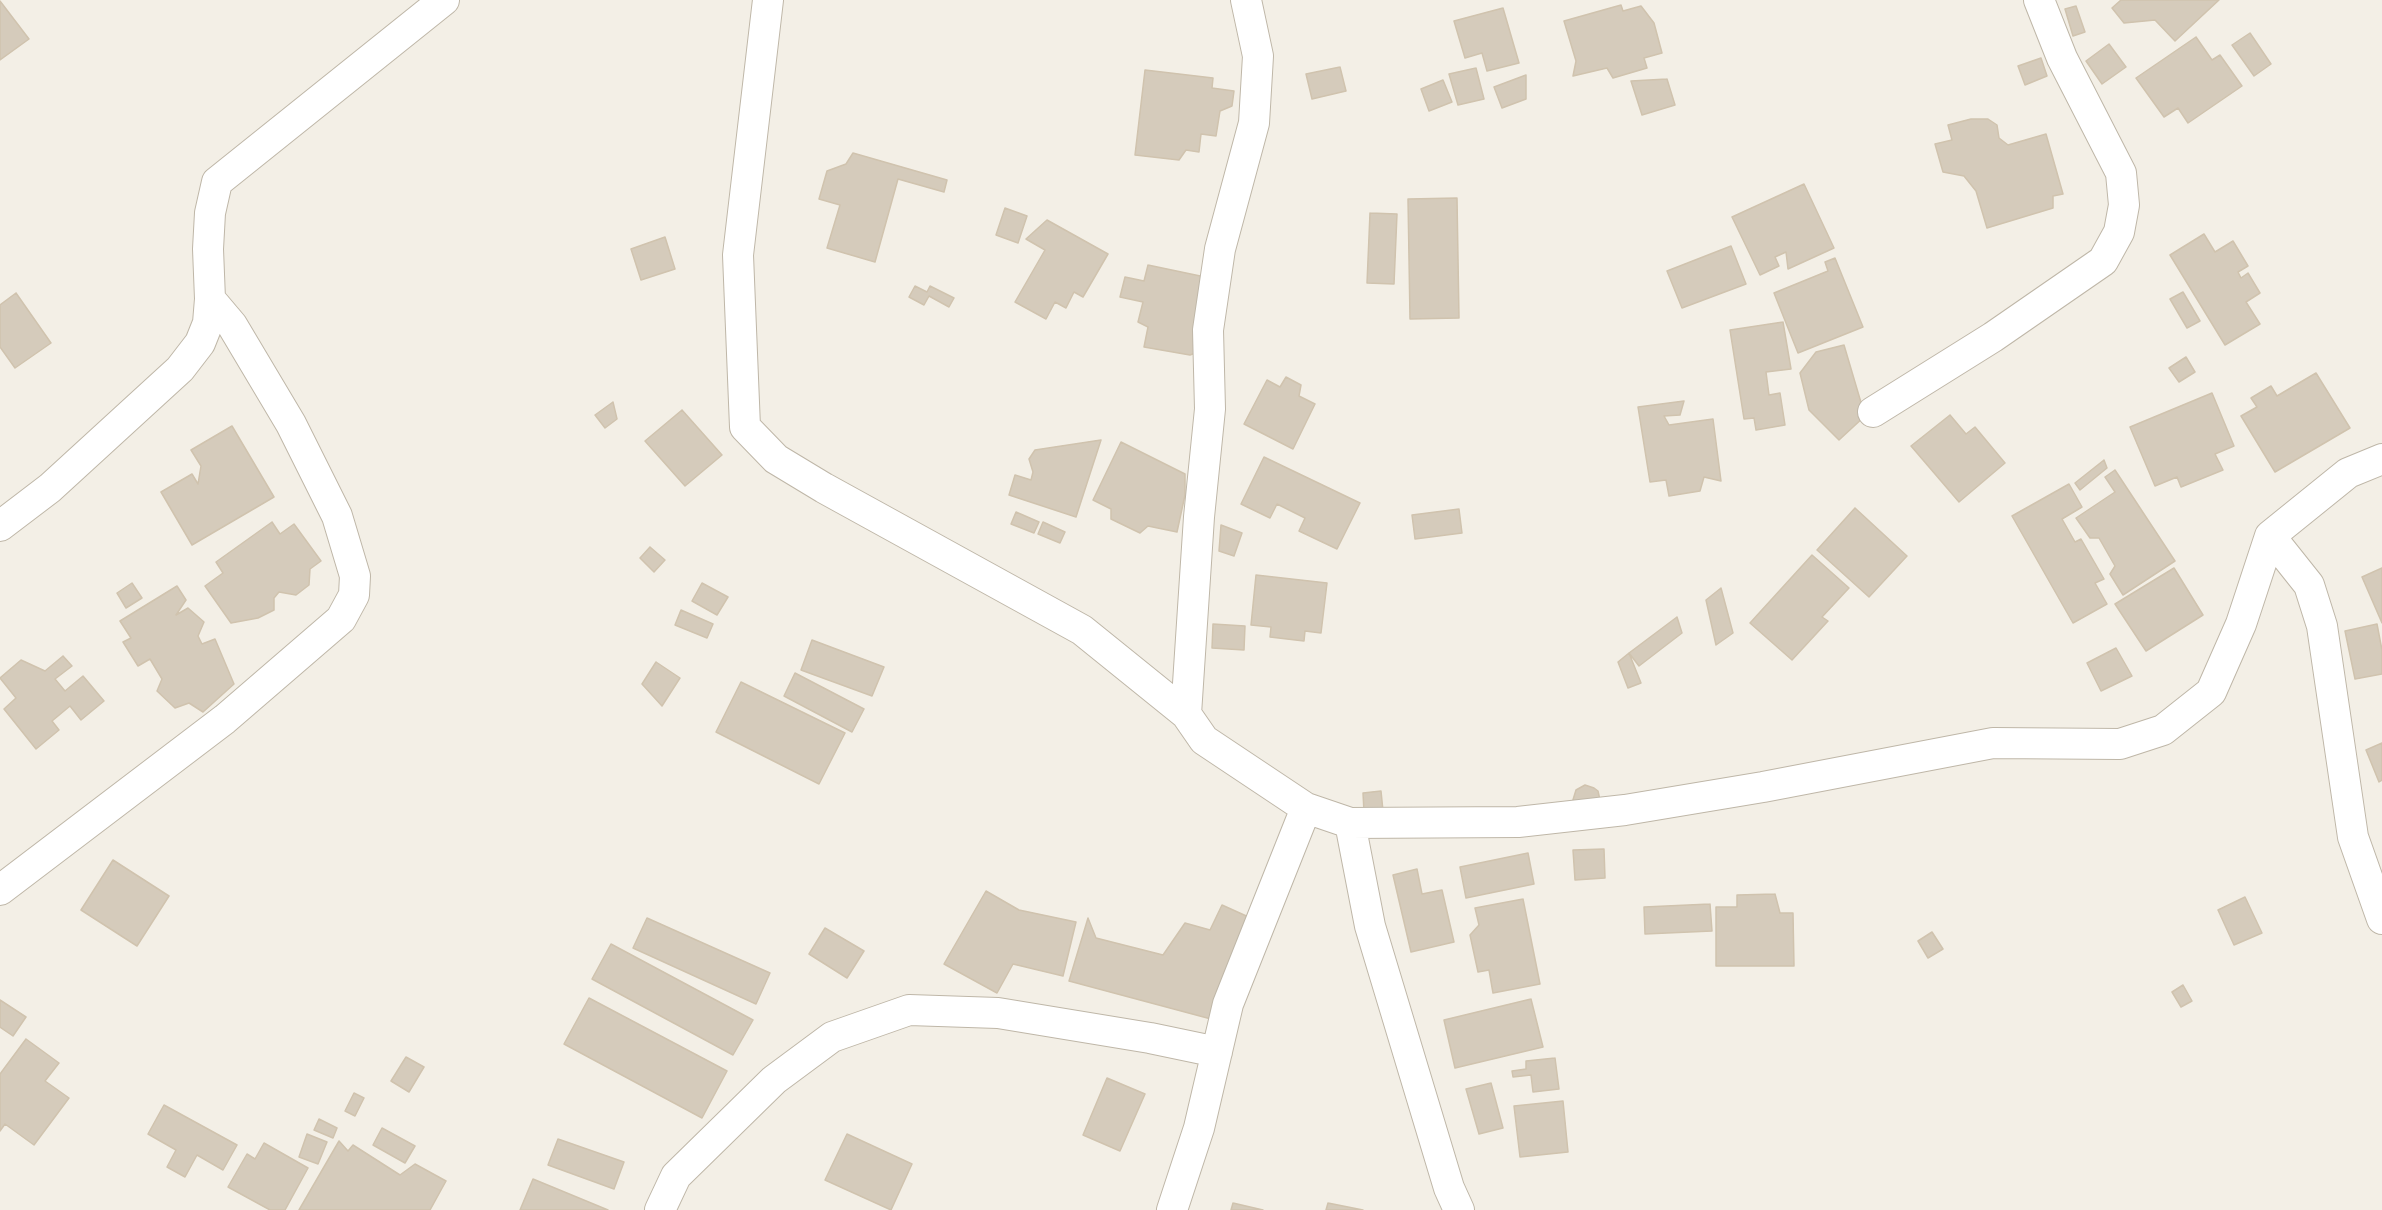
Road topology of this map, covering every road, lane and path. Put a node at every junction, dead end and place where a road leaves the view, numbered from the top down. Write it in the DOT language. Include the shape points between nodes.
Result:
graph roads {
  1 [pos="444,0"];
  2 [pos="768,0"];
  3 [pos="1246,0"];
  4 [pos="2038,0"];
  5 [pos="210,299"];
  6 [pos="1873,412"];
  7 [pos="2382,459"];
  8 [pos="0,526"];
  9 [pos="2270,536"];
  10 [pos="1186,714"];
  11 [pos="1306,808"];
  12 [pos="1350,823"];
  13 [pos="0,890"];
  14 [pos="2382,919"];
  15 [pos="1217,1052"];
  16 [pos="660,1210"];
  17 [pos="1172,1210"];
  18 [pos="1459,1210"];
  1 -- 5 [label="street" via="217,182 210,213"];
  2 -- 10 [label="street" via="738,255 745,427 776,459 814,482 1082,630"];
  3 -- 10 [label="street" via="1258,56 1254,123 1220,249 1208,330 1210,408"];
  4 -- 6 [label="street" via="2062,58 2121,173 2124,205 2119,232 2103,261 1993,337"];
  5 -- 8 [label="street" via="208,323 200,343 180,369 50,488"];
  5 -- 13 [label="street" via="232,325 291,424 337,516 355,576 354,595 341,619 225,719"];
  7 -- 9 [label="street" via="2348,473"];
  9 -- 12 [label="street" via="2241,624 2211,692 2163,730 2120,744 1993,742 1763,787 1625,810 1518,822"];
  9 -- 14 [label="street" via="2309,585 2322,626 2353,837"];
  10 -- 11 [label="street" via="1204,740"];
  11 -- 12 [label="street"];
  11 -- 15 [label="street" via="1228,1004"];
  12 -- 18 [label="street" via="1370,926"];
  15 -- 16 [label="street" via="998,1013 909,1010 832,1037 774,1080 676,1176"];
  15 -- 17 [label="street" via="1199,1128"];
}
